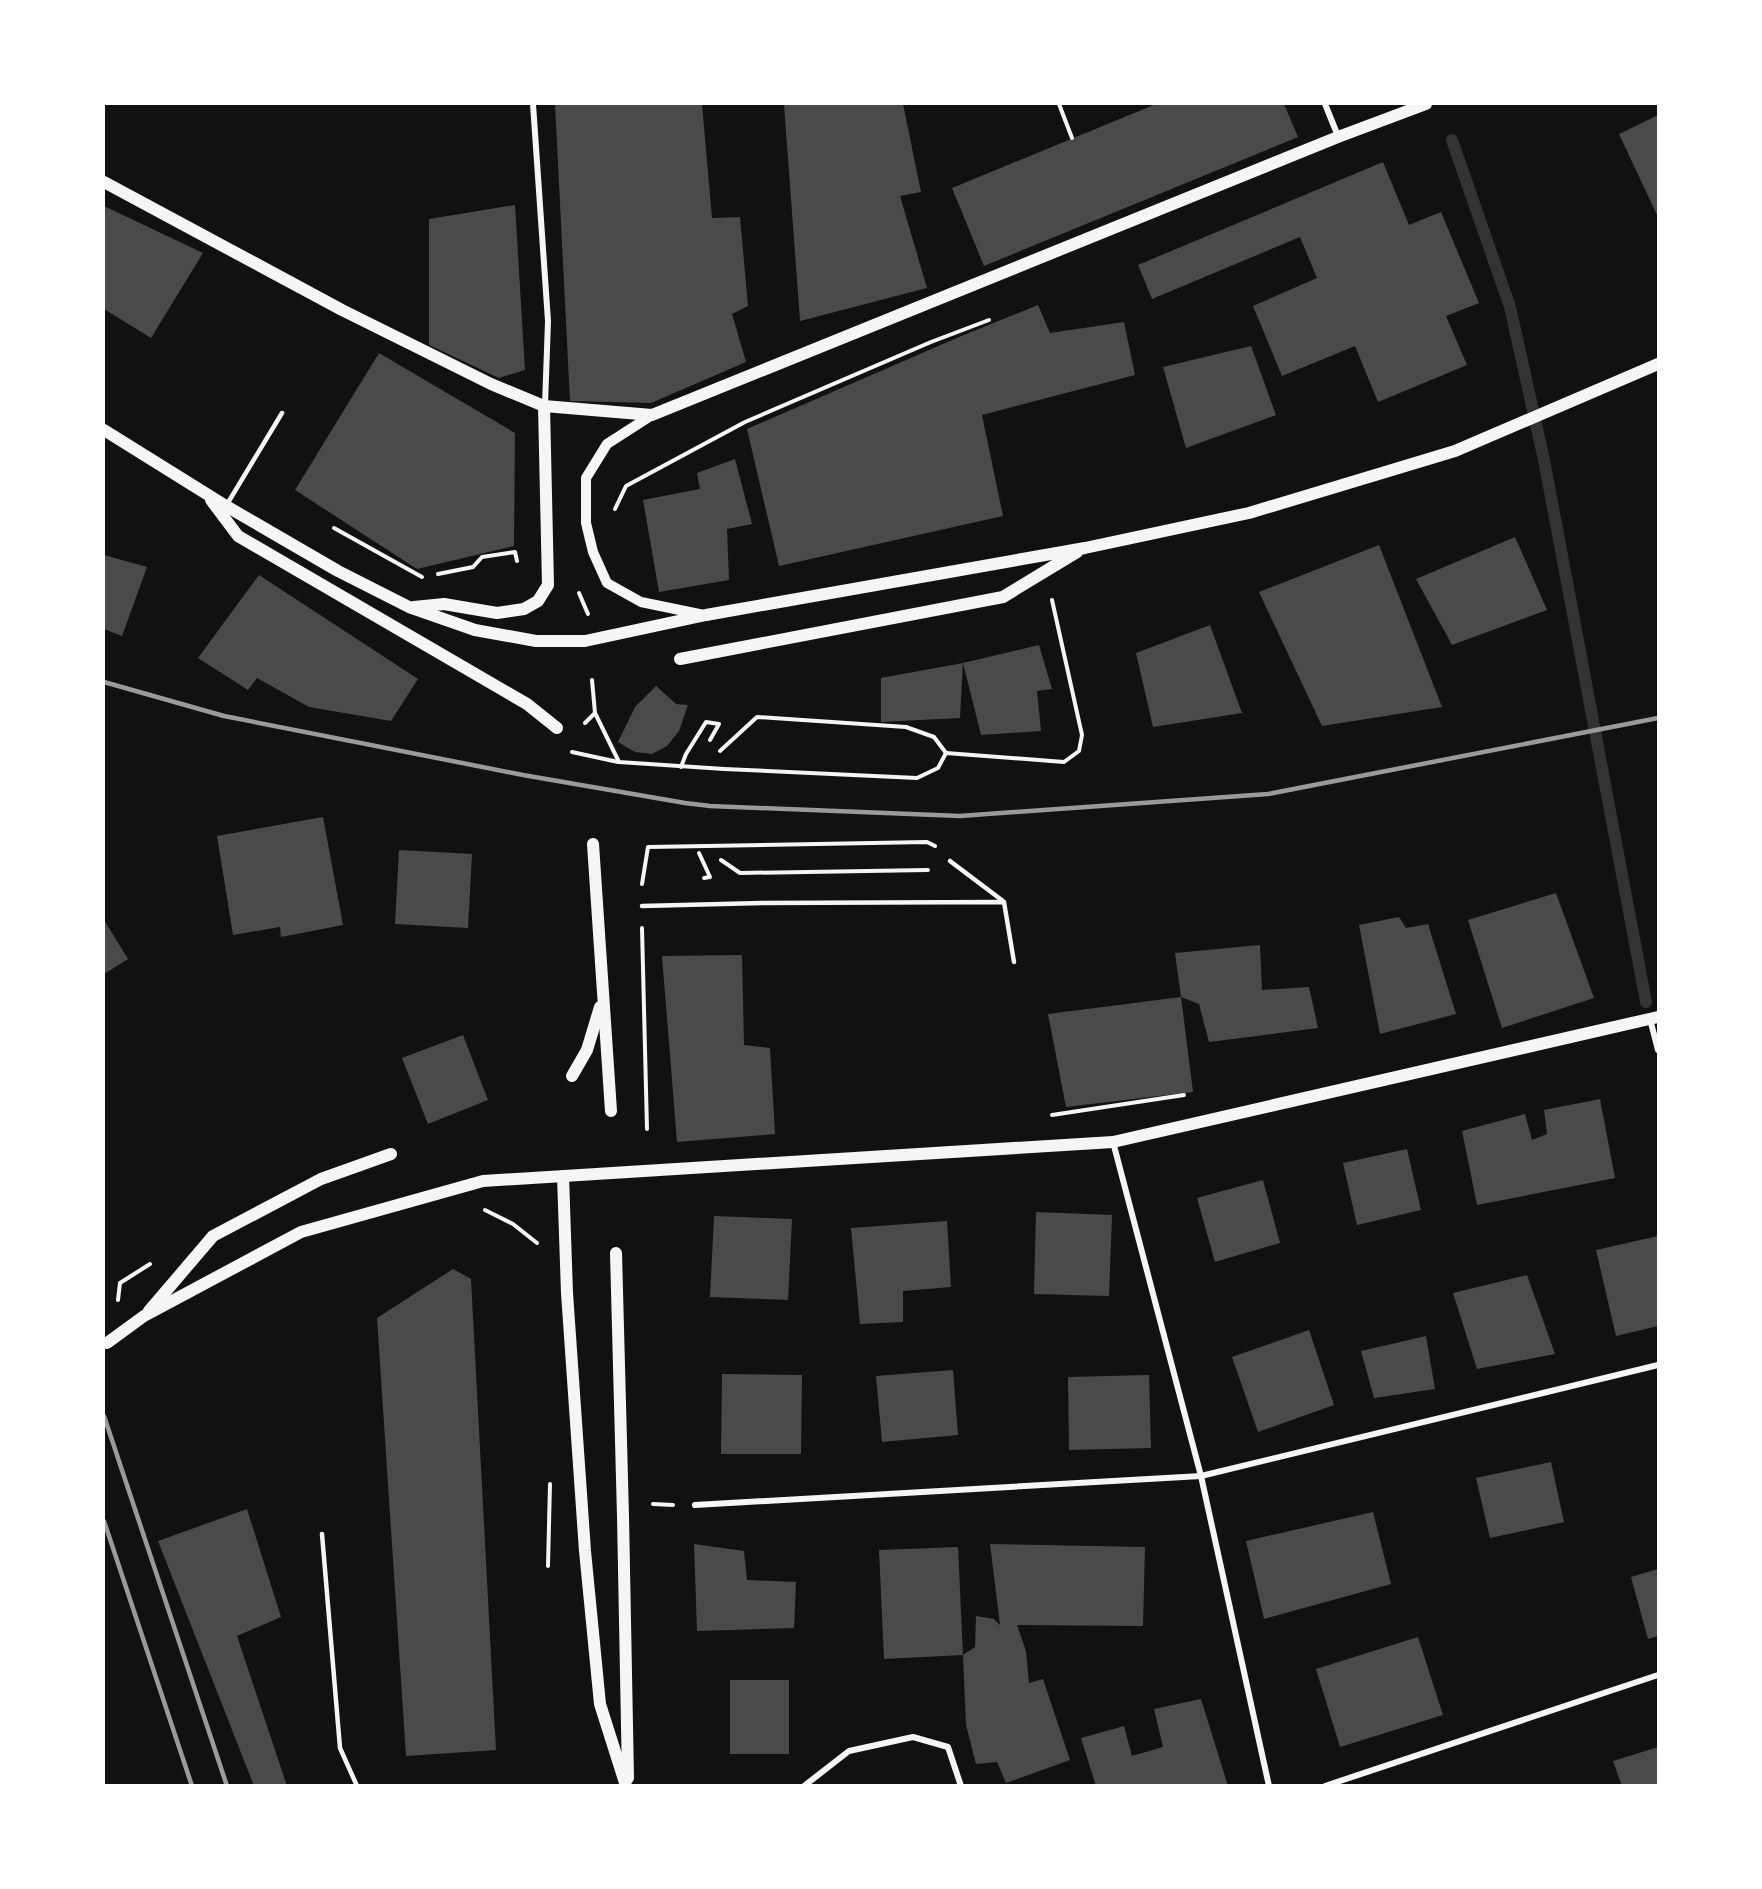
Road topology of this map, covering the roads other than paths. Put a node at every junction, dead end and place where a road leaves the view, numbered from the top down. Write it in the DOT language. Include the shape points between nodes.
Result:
graph roads {
  1 [pos="533,104"];
  2 [pos="1325,104"];
  3 [pos="1426,104"];
  4 [pos="1338,137"];
  5 [pos="104,182"];
  6 [pos="1659,364"];
  7 [pos="544,406"];
  8 [pos="282,413"];
  9 [pos="652,415"];
  10 [pos="104,430"];
  11 [pos="205,492"];
  12 [pos="226,506"];
  13 [pos="1085,548"];
  14 [pos="409,607"];
  15 [pos="706,615"];
  16 [pos="680,659"];
  17 [pos="557,728"];
  18 [pos="593,844"];
  19 [pos="950,861"];
  20 [pos="1004,902"];
  21 [pos="642,906"];
  22 [pos="1014,962"];
  23 [pos="603,997"];
  24 [pos="1654,1018"];
  25 [pos="1659,1050"];
  26 [pos="572,1076"];
  27 [pos="611,1111"];
  28 [pos="1113,1142"];
  29 [pos="391,1154"];
  30 [pos="563,1176"];
  31 [pos="616,1253"];
  32 [pos="144,1316"];
  33 [pos="107,1343"];
  34 [pos="1659,1365"];
  35 [pos="1201,1476"];
  36 [pos="695,1505"];
  37 [pos="322,1534"];
  38 [pos="1659,1675"];
  39 [pos="357,1785"];
  40 [pos="627,1785"];
  41 [pos="804,1785"];
  42 [pos="961,1785"];
  43 [pos="1269,1785"];
  44 [pos="1325,1785"];
  1 -- 7 [label="street" via="548,321"];
  2 -- 4 [label="street"];
  3 -- 4 [label="main road"];
  4 -- 9 [label="main road"];
  5 -- 7 [label="main road" via="342,310"];
  6 -- 13 [label="main road" via="1455,451 1249,513"];
  7 -- 9 [label="main road"];
  7 -- 14 [label="main road" via="548,585 538,601 524,609 497,613 444,604"];
  8 -- 12 [label="lane"];
  9 -- 15 [label="street" via="607,444 586,478 586,523 593,552 607,583 641,602"];
  10 -- 11 [label="main road"];
  11 -- 12 [label="main road"];
  11 -- 17 [label="main road" via="238,536 527,704"];
  12 -- 14 [label="main road"];
  13 -- 15 [label="main road"];
  13 -- 16 [label="main road" via="1003,597"];
  14 -- 15 [label="main road" via="475,630 536,641 585,641"];
  18 -- 23 [label="main road"];
  19 -- 20 [label="lane"];
  20 -- 21 [label="lane"];
  20 -- 22 [label="lane"];
  23 -- 26 [label="main road" via="587,1050"];
  23 -- 27 [label="main road"];
  24 -- 25 [label="street"];
  24 -- 28 [label="main road"];
  28 -- 30 [label="main road"];
  28 -- 35 [label="street"];
  29 -- 32 [label="main road" via="321,1179 213,1236"];
  30 -- 32 [label="main road" via="483,1181 302,1232"];
  30 -- 40 [label="main road" via="584,1539 600,1704"];
  31 -- 40 [label="main road"];
  32 -- 33 [label="main road"];
  34 -- 35 [label="street"];
  35 -- 36 [label="street"];
  35 -- 43 [label="street"];
  37 -- 39 [label="lane" via="340,1748"];
  38 -- 44 [label="street"];
  41 -- 42 [label="street" via="849,1751 913,1737 948,1747"];
}
